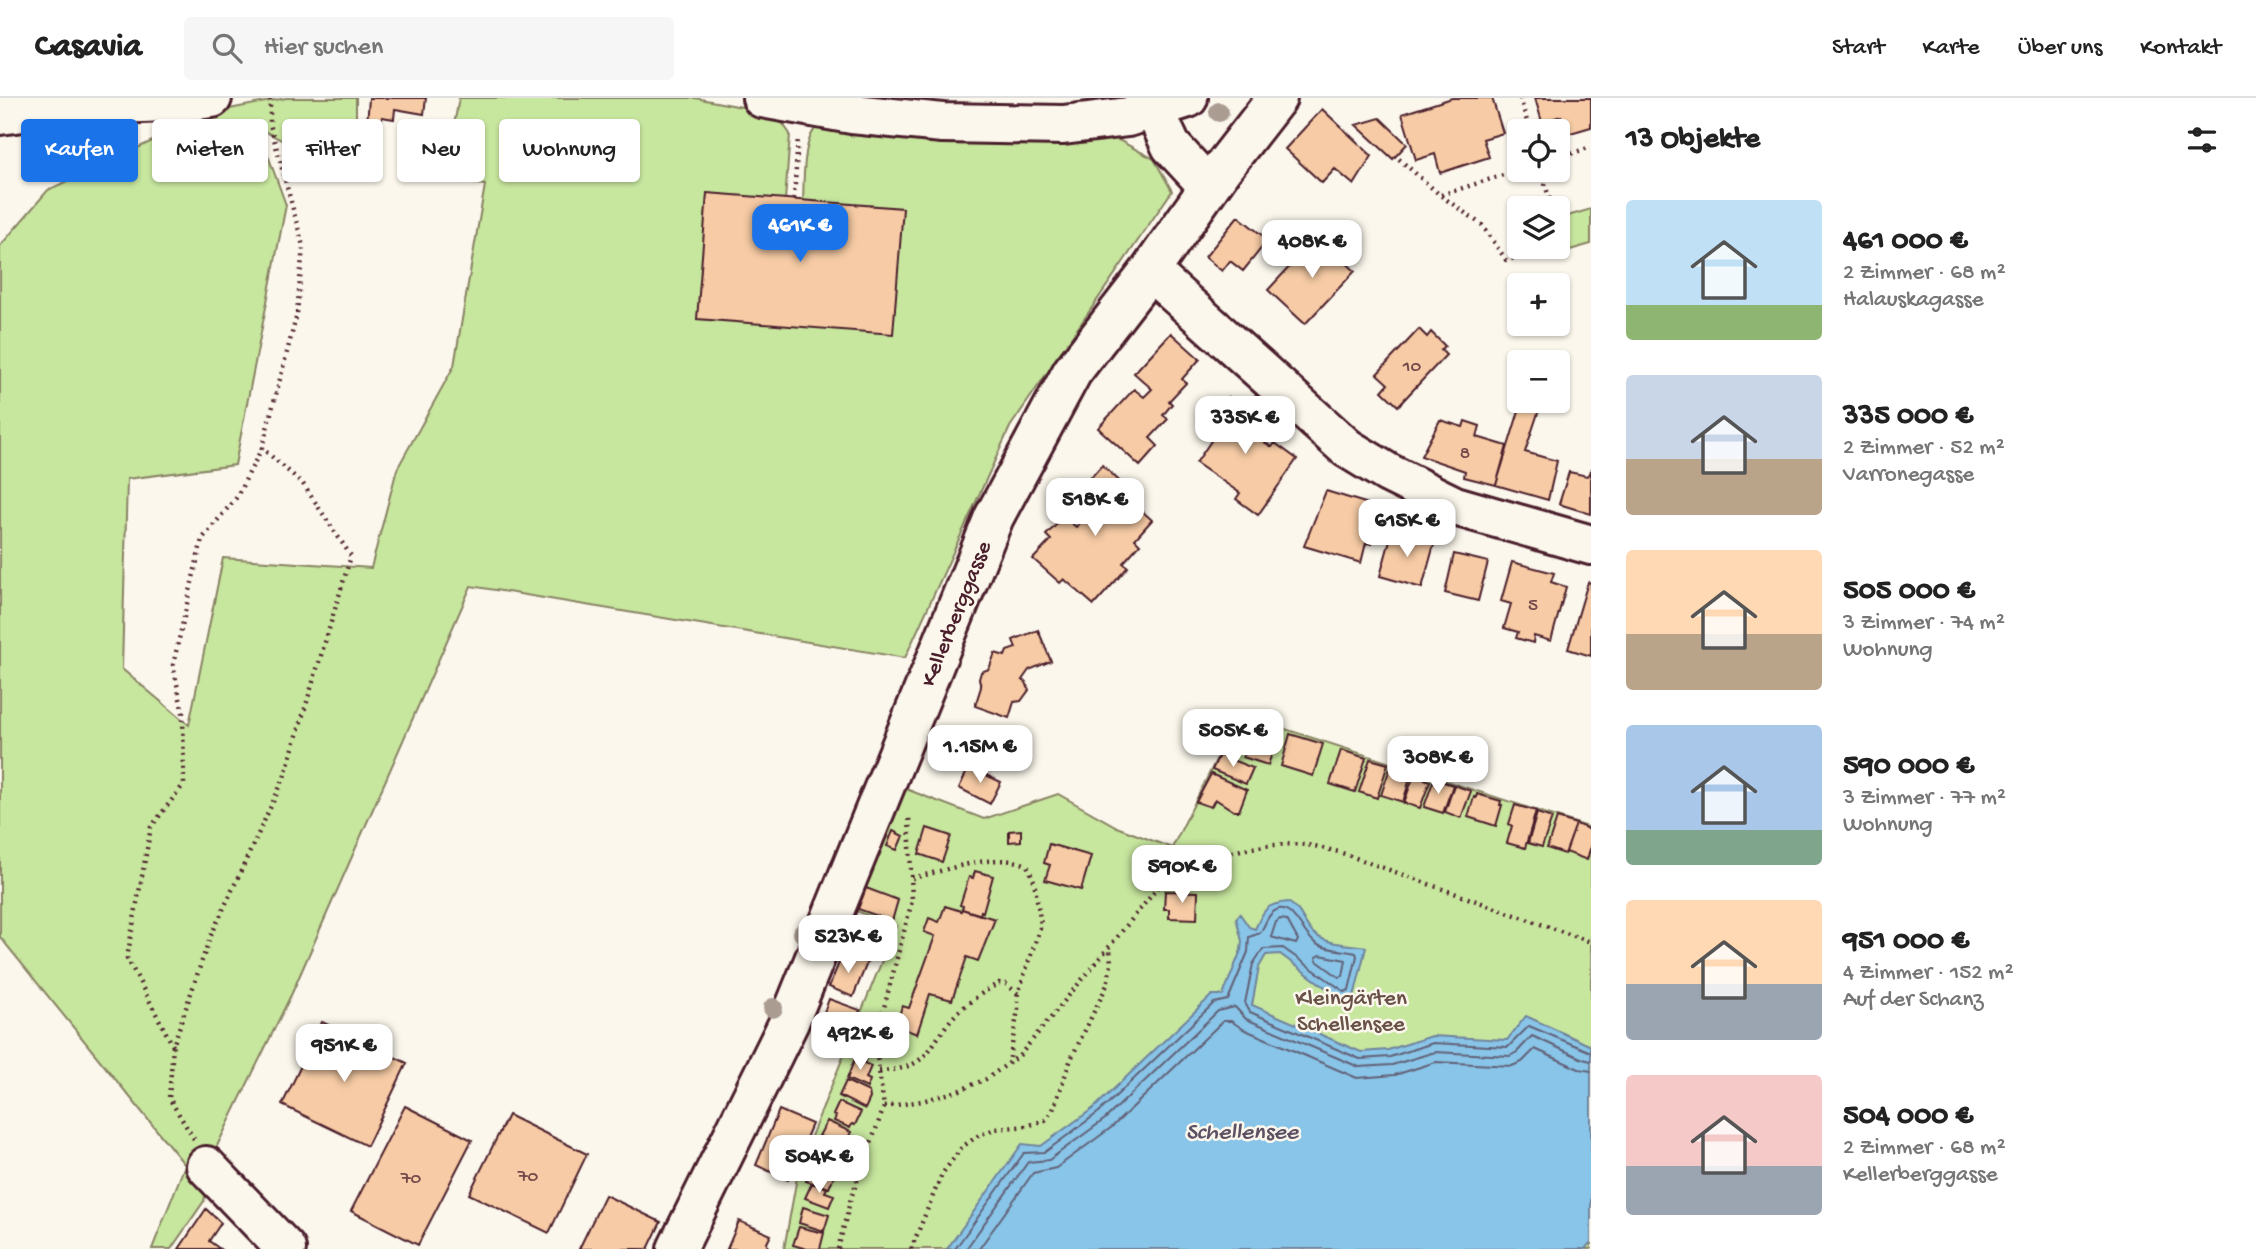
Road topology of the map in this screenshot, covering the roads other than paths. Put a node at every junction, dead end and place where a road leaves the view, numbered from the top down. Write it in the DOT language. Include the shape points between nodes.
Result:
graph roads {
  1 [pos="212,98"];
  2 [pos="762,98"];
  3 [pos="1277,98"];
  4 [pos="1171,104"];
  5 [pos="0,115"];
  6 [pos="1209,187"];
  7 [pos="1150,271"];
  8 [pos="1591,545"];
  9 [pos="210,1170"];
  10 [pos="286,1249"];
  11 [pos="677,1249"];
  1 -- 5 [label="street"];
  2 -- 4 [label="street" via="852,114 943,123 1063,125 1128,117"];
  3 -- 6 [label="street, Kellerberggasse"];
  4 -- 6 [label="street" via="1171,146"];
  6 -- 7 [label="street, Kellerberggasse"];
  7 -- 8 [label="street" via="1347,448 1455,506"];
  7 -- 11 [label="street, Kellerberggasse" via="1072,372 994,517 789,1022"];
  9 -- 10 [label="street"];
}
